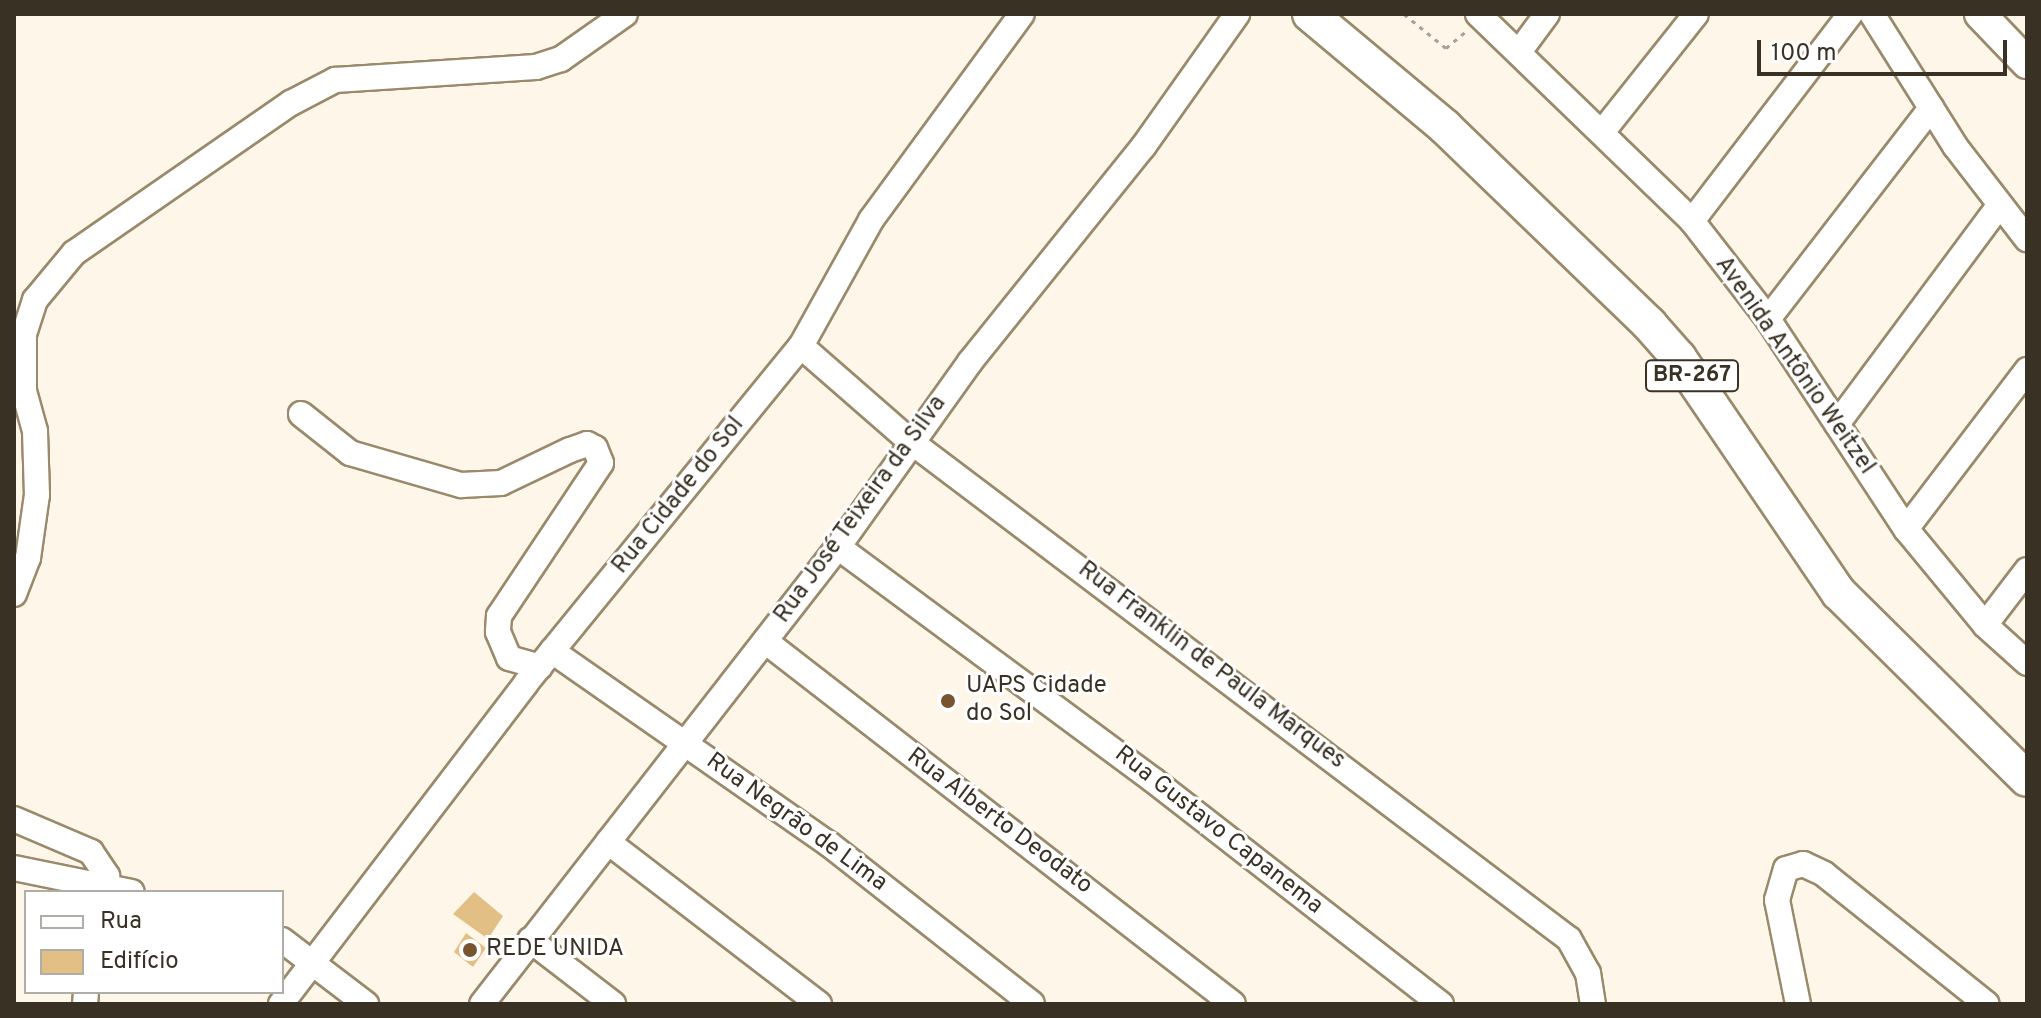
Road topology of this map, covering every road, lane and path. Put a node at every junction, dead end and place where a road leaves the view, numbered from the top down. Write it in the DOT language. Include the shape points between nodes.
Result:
graph roads {
  1 [pos="625,14"];
  2 [pos="1022,14"];
  3 [pos="1237,14"];
  4 [pos="1310,14"];
  5 [pos="1341,14"];
  6 [pos="1404,14"];
  7 [pos="1478,14"];
  8 [pos="1547,14"];
  9 [pos="1696,14"];
  10 [pos="1850,14"];
  11 [pos="1872,14"];
  12 [pos="1980,14"];
  13 [pos="1519,52"];
  14 [pos="2027,63"];
  15 [pos="1931,108"];
  16 [pos="1603,131"];
  17 [pos="1999,206"];
  18 [pos="1692,221"];
  19 [pos="2027,239"];
  20 [pos="1768,319"];
  21 [pos="801,346"];
  22 [pos="2027,370"];
  23 [pos="301,414"];
  24 [pos="1837,424"];
  25 [pos="910,441"];
  26 [pos="1906,529"];
  27 [pos="838,547"];
  28 [pos="2027,570"];
  29 [pos="14,594"];
  30 [pos="1985,625"];
  31 [pos="765,641"];
  32 [pos="546,659"];
  33 [pos="2027,663"];
  34 [pos="685,742"];
  35 [pos="2027,755"];
  36 [pos="2027,779"];
  37 [pos="14,819"];
  38 [pos="608,842"];
  39 [pos="14,868"];
  40 [pos="99,890"];
  41 [pos="530,940"];
  42 [pos="284,942"];
  43 [pos="314,964"];
  44 [pos="281,1004"];
  45 [pos="366,1004"];
  46 [pos="482,1004"];
  47 [pos="613,1004"];
  48 [pos="819,1004"];
  49 [pos="1032,1004"];
  50 [pos="1233,1004"];
  51 [pos="1441,1004"];
  52 [pos="1593,1004"];
  53 [pos="1798,1004"];
  54 [pos="1987,1004"];
  1 -- 29 [label="street" via="561,59 536,67 335,80 291,103 74,253 35,300 24,334 24,391 35,431 37,495 28,558"];
  2 -- 21 [label="street, Rua Cidade do Sol" via="871,220"];
  3 -- 25 [label="street, Rua José Teixeira da Silva" via="1143,147"];
  4 -- 36 [label="highway, BR-267" via="1445,127 1615,288 1679,358 1839,593"];
  5 -- 35 [label="highway, BR-267" via="1453,108 1653,302 1689,343 1869,595 1932,668"];
  6 -- 7 [label="path" via="1446,48"];
  7 -- 13 [label="street, Avenida Antônio Weitzel"];
  8 -- 13 [label="street"];
  9 -- 16 [label="street"];
  10 -- 18 [label="street"];
  11 -- 15 [label="street"];
  12 -- 14 [label="main road"];
  13 -- 16 [label="street, Avenida Antônio Weitzel"];
  15 -- 17 [label="street"];
  15 -- 20 [label="street"];
  16 -- 18 [label="street, Avenida Antônio Weitzel"];
  17 -- 19 [label="street"];
  17 -- 24 [label="street"];
  18 -- 20 [label="street, Avenida Antônio Weitzel"];
  20 -- 24 [label="street, Avenida Antônio Weitzel"];
  21 -- 25 [label="street, Rua Franklin de Paula Marques"];
  21 -- 32 [label="street, Rua Cidade do Sol"];
  22 -- 26 [label="street"];
  23 -- 32 [label="street, Rua Negrão de Lima" via="350,453 461,485 501,483 570,450 587,444 595,448 601,463 499,616 498,632 509,658"];
  24 -- 26 [label="street, Avenida Antônio Weitzel"];
  25 -- 27 [label="street, Rua José Teixeira da Silva"];
  25 -- 52 [label="street, Rua Franklin de Paula Marques" via="1569,939 1588,973"];
  26 -- 30 [label="street, Avenida Antônio Weitzel"];
  27 -- 31 [label="street, Rua José Teixeira da Silva"];
  27 -- 51 [label="street, Rua Gustavo Capanema" via="1153,780"];
  28 -- 30 [label="street"];
  30 -- 33 [label="street, Avenida Antônio Weitzel"];
  31 -- 34 [label="street, Rua José Teixeira da Silva"];
  31 -- 50 [label="street, Rua Alberto Deodato"];
  32 -- 34 [label="street, Rua Negrão de Lima"];
  32 -- 43 [label="street, Rua Cidade do Sol"];
  34 -- 38 [label="street, Rua José Teixeira da Silva"];
  34 -- 49 [label="street, Rua Negrão de Lima" via="829,844"];
  37 -- 40 [label="street" via="91,852 107,876"];
  38 -- 41 [label="street, Rua José Teixeira da Silva"];
  38 -- 48 [label="street"];
  39 -- 40 [label="street"];
  41 -- 46 [label="street, Rua José Teixeira da Silva"];
  41 -- 47 [label="street"];
  42 -- 43 [label="street"];
  43 -- 44 [label="street, Rua Cidade do Sol"];
  43 -- 45 [label="street"];
  53 -- 54 [label="street" via="1777,900 1786,869 1803,864 1824,874"];
}
